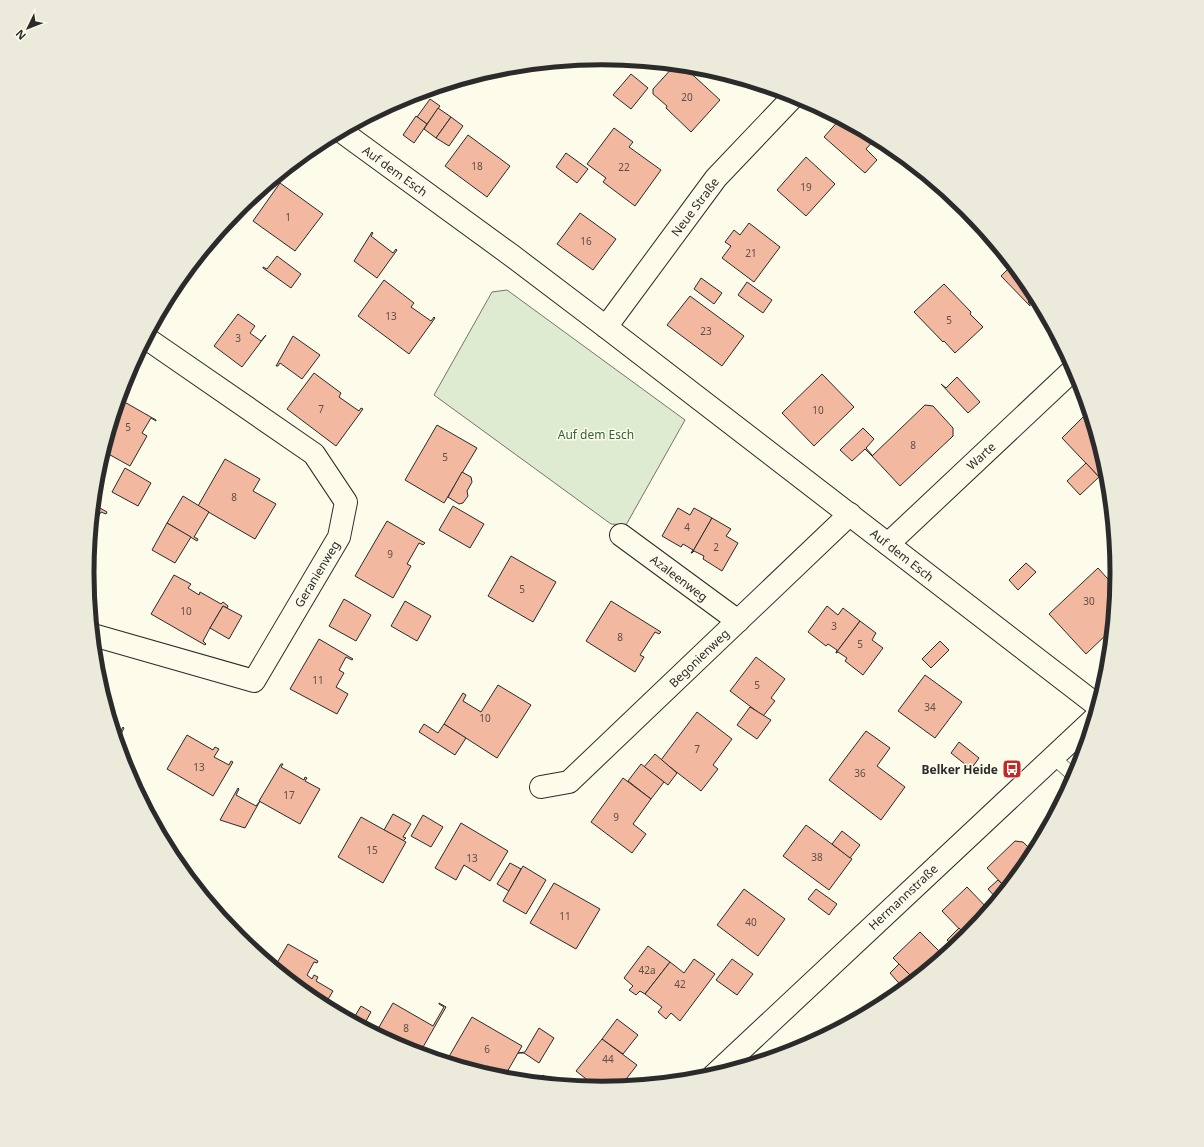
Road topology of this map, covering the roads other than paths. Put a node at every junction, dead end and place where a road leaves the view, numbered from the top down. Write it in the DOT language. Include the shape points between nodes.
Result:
graph roads {
  1 [pos="789,101"];
  2 [pos="346,134"];
  3 [pos="606,327"];
  4 [pos="150,341"];
  5 [pos="1069,373"];
  6 [pos="850,514"];
  7 [pos="621,535"];
  8 [pos="888,544"];
  9 [pos="738,621"];
  10 [pos="98,636"];
  11 [pos="1094,703"];
  12 [pos="1087,725"];
  13 [pos="1053,757"];
  14 [pos="1070,772"];
  15 [pos="541,786"];
  16 [pos="722,1068"];
  1 -- 3 [label="street, Neue Straße" via="716,178"];
  2 -- 3 [label="street, Auf dem Esch"];
  3 -- 6 [label="street, Auf dem Esch"];
  4 -- 10 [label="street, Geranienweg" via="314,454 346,502 339,536 254,681"];
  5 -- 8 [label="street, Warte"];
  6 -- 8 [label="street, Auf dem Esch"];
  6 -- 9 [label="street, Begonienweg"];
  7 -- 9 [label="street, Azaleenweg"];
  8 -- 11 [label="street, Auf dem Esch"];
  9 -- 15 [label="street, Begonienweg" via="569,782"];
  12 -- 13 [label="street, Hermannstraße"];
  13 -- 14 [label="lane"];
  13 -- 16 [label="street, Hermannstraße"];
}
